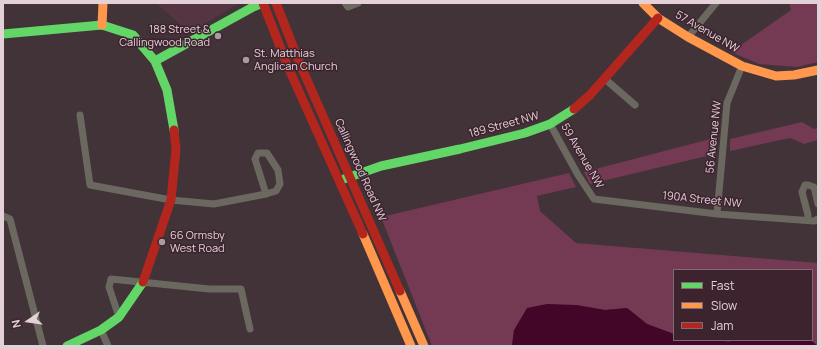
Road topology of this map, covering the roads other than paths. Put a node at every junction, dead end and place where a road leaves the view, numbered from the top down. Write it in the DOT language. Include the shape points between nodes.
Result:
graph roads {
  1 [pos="103,3"];
  2 [pos="263,3"];
  3 [pos="276,3"];
  4 [pos="358,3"];
  5 [pos="643,3"];
  6 [pos="716,3"];
  7 [pos="347,5"];
  8 [pos="658,18"];
  9 [pos="102,24"];
  10 [pos="3,34"];
  11 [pos="688,37"];
  12 [pos="155,61"];
  13 [pos="742,66"];
  14 [pos="818,70"];
  15 [pos="605,79"];
  16 [pos="635,105"];
  17 [pos="80,115"];
  18 [pos="550,124"];
  19 [pos="350,177"];
  20 [pos="340,181"];
  21 [pos="266,194"];
  22 [pos="594,199"];
  23 [pos="171,200"];
  24 [pos="818,204"];
  25 [pos="717,214"];
  26 [pos="3,216"];
  27 [pos="818,219"];
  28 [pos="808,220"];
  29 [pos="143,283"];
  30 [pos="119,317"];
  31 [pos="250,328"];
  32 [pos="102,330"];
  33 [pos="43,346"];
  34 [pos="67,346"];
  35 [pos="108,346"];
  36 [pos="411,346"];
  37 [pos="424,346"];
  1 -- 9 [label="street"];
  2 -- 12 [label="street"];
  2 -- 20 [label="street, Callingwood Road NW" via="288,67"];
  3 -- 19 [label="street, Callingwood Road NW"];
  4 -- 7 [label="street"];
  5 -- 8 [label="street, 57 Avenue NW"];
  6 -- 11 [label="street"];
  8 -- 11 [label="street, 57 Avenue NW"];
  8 -- 15 [label="street, 189 Street NW"];
  9 -- 10 [label="street"];
  9 -- 12 [label="street" via="132,36"];
  11 -- 13 [label="street, 57 Avenue NW"];
  12 -- 23 [label="street" via="167,90 173,119 176,149"];
  13 -- 14 [label="street, 57 Avenue NW" via="776,76"];
  13 -- 25 [label="street, 56 Avenue NW" via="727,103"];
  15 -- 16 [label="street"];
  15 -- 18 [label="street, 189 Street NW" via="572,110"];
  17 -- 23 [label="street" via="90,185"];
  18 -- 19 [label="street, 189 Street NW" via="460,149 381,166"];
  18 -- 22 [label="street, 59 Avenue NW"];
  19 -- 20 [label="street, 189 Street NW"];
  19 -- 37 [label="street, Callingwood Road NW"];
  20 -- 36 [label="street, Callingwood Road NW"];
  21 -- 21 [label="street" via="276,191 280,184 278,170 267,153 258,152 254,159"];
  21 -- 23 [label="street" via="214,204"];
  22 -- 25 [label="street, 190A Street NW"];
  23 -- 29 [label="street"];
  24 -- 28 [label="street" via="814,187 805,185 802,192"];
  25 -- 28 [label="street, 190A Street NW"];
  26 -- 33 [label="street" via="10,219"];
  27 -- 28 [label="street, 190A Street NW"];
  29 -- 30 [label="street"];
  29 -- 30 [label="street" via="111,279 109,287"];
  29 -- 31 [label="street" via="241,289"];
  30 -- 32 [label="street"];
  32 -- 34 [label="street"];
  32 -- 35 [label="street"];
}
